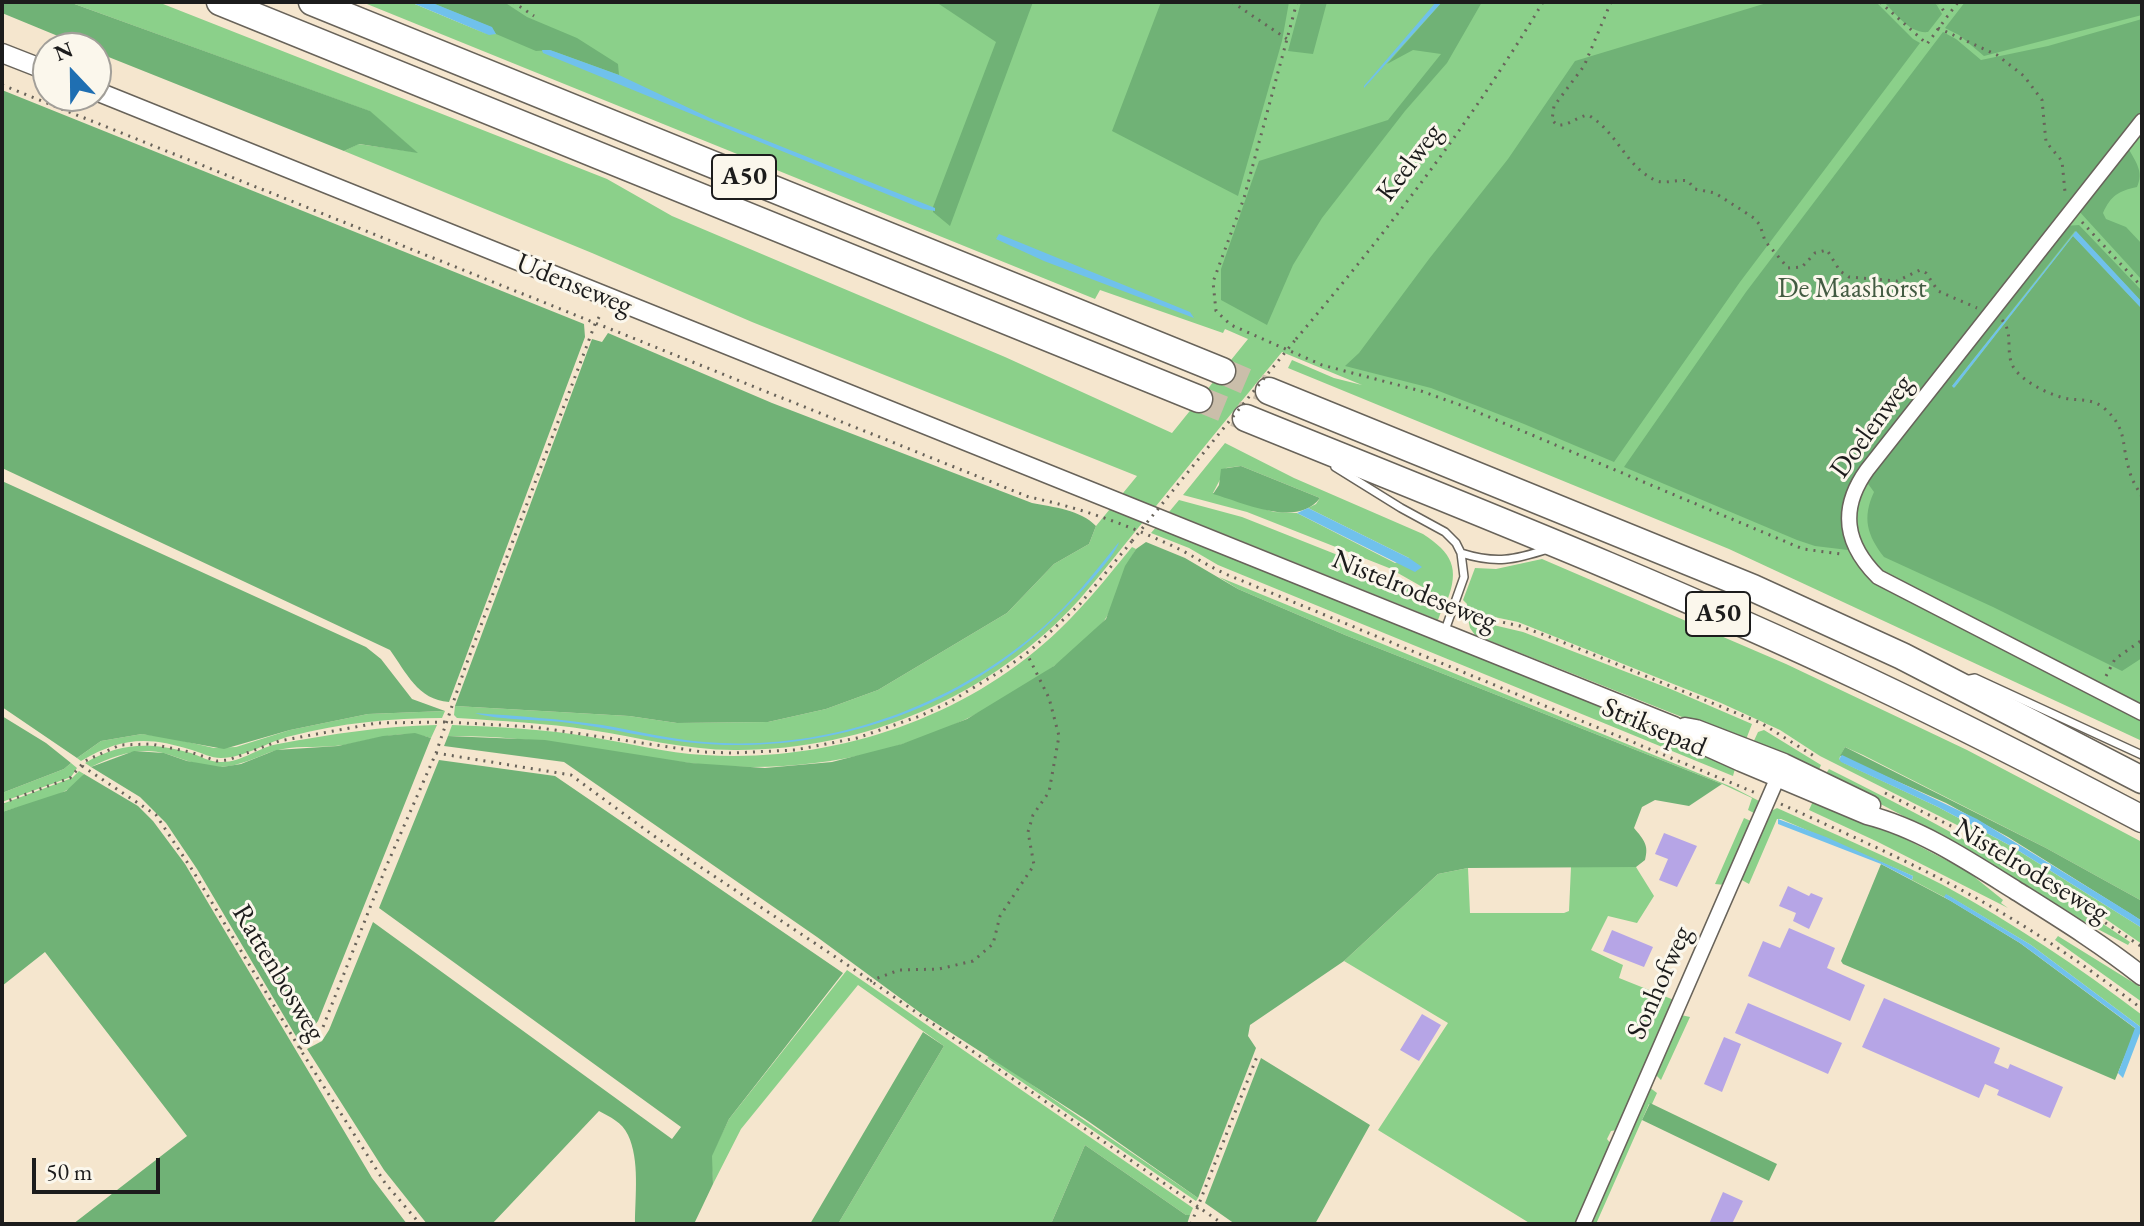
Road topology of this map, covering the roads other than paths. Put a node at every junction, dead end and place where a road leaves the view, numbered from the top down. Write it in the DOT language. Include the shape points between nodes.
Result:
graph roads {
  1 [pos="220,2"];
  2 [pos="312,2"];
  3 [pos="2,53"];
  4 [pos="32,65"];
  5 [pos="112,97"];
  6 [pos="2142,121"];
  7 [pos="1222,371"];
  8 [pos="1269,391"];
  9 [pos="1199,399"];
  10 [pos="1246,418"];
  11 [pos="1283,433"];
  12 [pos="1133,508"];
  13 [pos="1557,546"];
  14 [pos="1461,553"];
  15 [pos="1444,633"];
  16 [pos="1954,683"];
  17 [pos="2142,713"];
  18 [pos="2142,755"];
  19 [pos="1780,770"];
  20 [pos="2142,780"];
  21 [pos="2142,819"];
  22 [pos="2142,976"];
  23 [pos="1583,1224"];
  1 -- 9 [label="highway, A50"];
  2 -- 7 [label="highway, A50"];
  3 -- 4 [label="street"];
  5 -- 12 [label="street, Udenseweg"];
  6 -- 17 [label="street, Doelenweg" via="1854,487 1849,504 1853,542 1878,577"];
  8 -- 16 [label="highway, A50" via="1753,588"];
  10 -- 11 [label="highway, A50"];
  11 -- 13 [label="highway, A50"];
  11 -- 14 [label="lane" via="1445,532"];
  12 -- 15 [label="street, Nistelrodeseweg"];
  13 -- 14 [label="lane" via="1496,561"];
  13 -- 21 [label="highway, A50" via="1864,679"];
  14 -- 15 [label="lane" via="1464,577"];
  15 -- 19 [label="street, Nistelrodeseweg" via="1674,726 1696,729"];
  16 -- 18 [label="lane" via="1975,678"];
  16 -- 20 [label="highway, A50"];
  19 -- 22 [label="street, Nistelrodeseweg" via="1871,805 1888,820 1971,863 2064,921"];
  19 -- 23 [label="street, Sonhofweg"];
}
